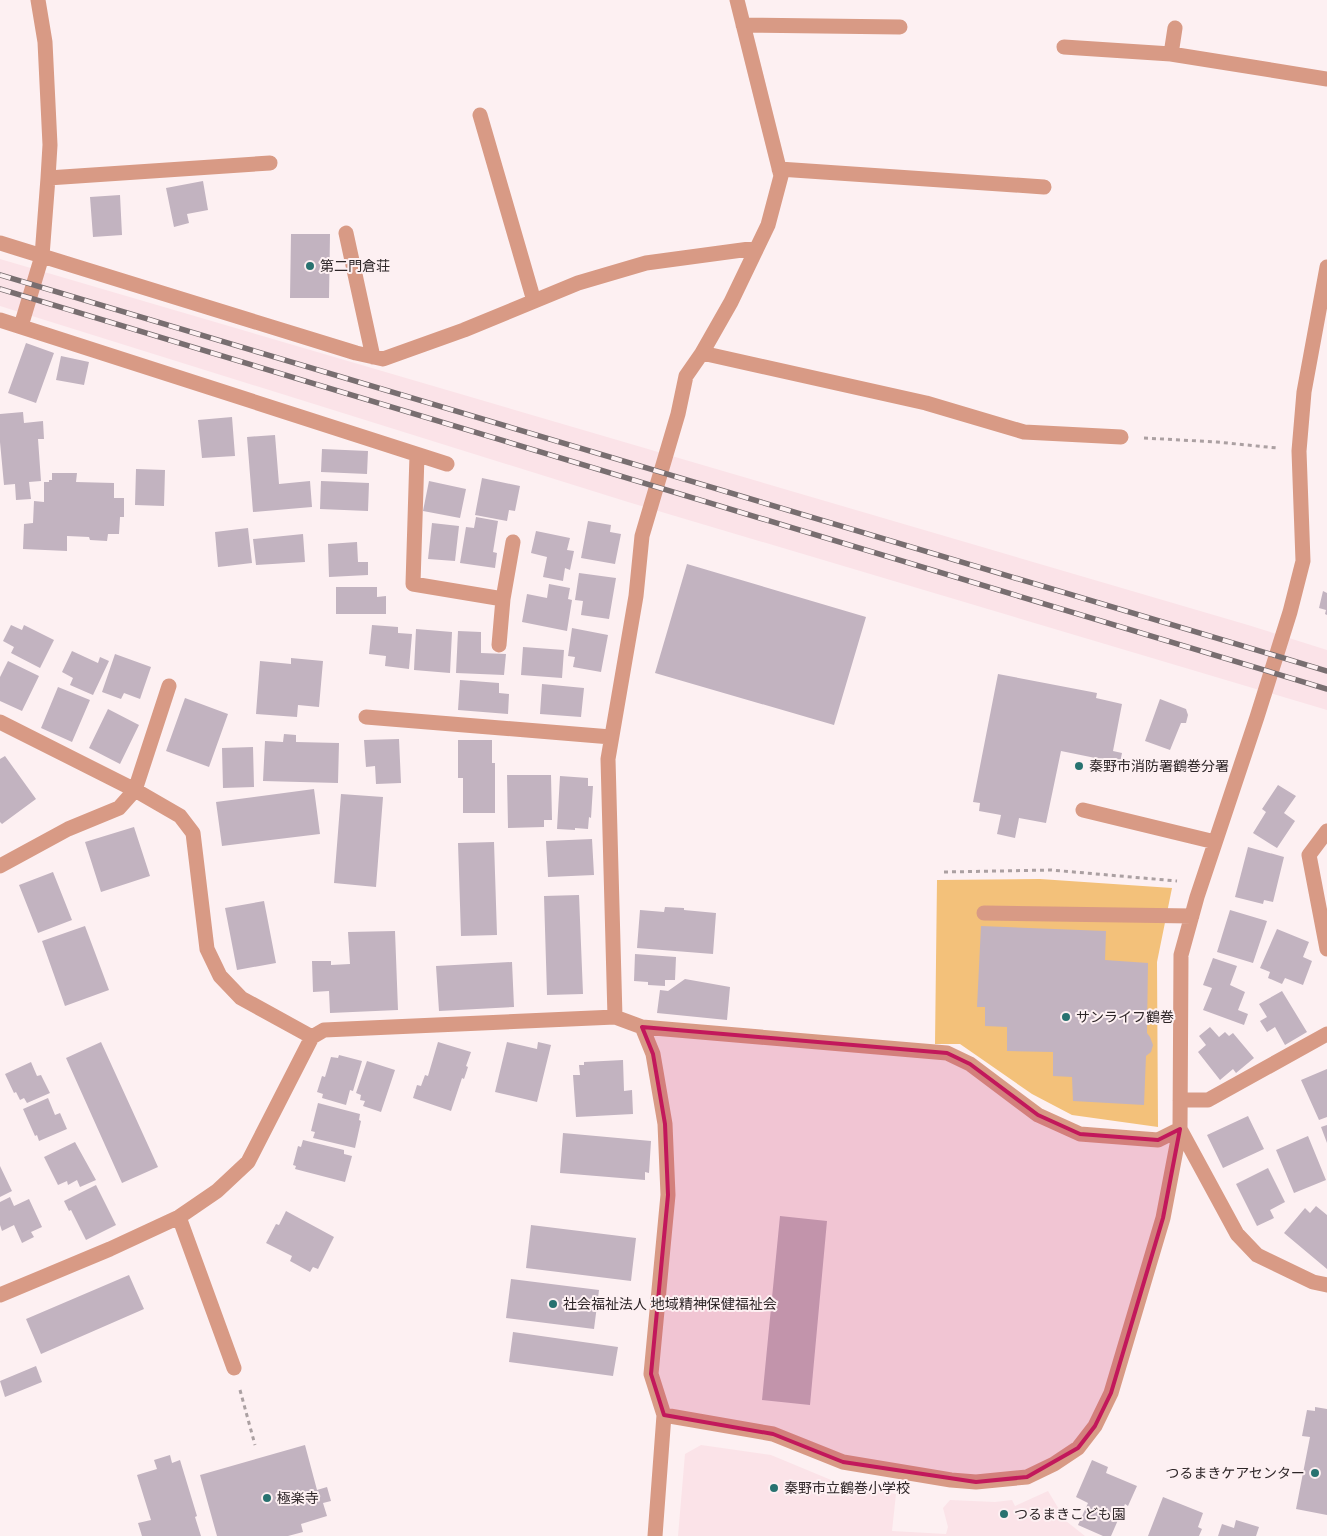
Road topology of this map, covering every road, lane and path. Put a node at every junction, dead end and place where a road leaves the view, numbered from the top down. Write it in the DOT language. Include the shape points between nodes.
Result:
graph roads {
  1 [pos="38,0"];
  2 [pos="737,0"];
  3 [pos="743,25"];
  4 [pos="900,27"];
  5 [pos="1175,28"];
  6 [pos="1064,48"];
  7 [pos="1171,54"];
  8 [pos="1327,79"];
  9 [pos="480,114"];
  10 [pos="270,163"];
  11 [pos="779,169"];
  12 [pos="48,178"];
  13 [pos="1044,187"];
  14 [pos="346,233"];
  15 [pos="0,243"];
  16 [pos="757,248"];
  17 [pos="42,256"];
  18 [pos="1327,267"];
  19 [pos="534,301"];
  20 [pos="0,320"];
  21 [pos="21,326"];
  22 [pos="702,353"];
  23 [pos="373,357"];
  24 [pos="1120,437"];
  25 [pos="1299,451"];
  26 [pos="418,454"];
  27 [pos="447,464"];
  28 [pos="513,542"];
  29 [pos="504,599"];
  30 [pos="499,645"];
  31 [pos="169,686"];
  32 [pos="366,717"];
  33 [pos="0,722"];
  34 [pos="611,738"];
  35 [pos="135,790"];
  36 [pos="1083,810"];
  37 [pos="1327,831"];
  38 [pos="1215,842"];
  39 [pos="0,866"];
  40 [pos="944,872"];
  41 [pos="1184,882"];
  42 [pos="984,913"];
  43 [pos="1192,916"];
  44 [pos="1327,948"];
  45 [pos="615,1017"];
  46 [pos="642,1027"];
  47 [pos="1327,1034"];
  48 [pos="312,1037"];
  49 [pos="1180,1100"];
  50 [pos="1180,1129"];
  51 [pos="179,1217"];
  52 [pos="1327,1285"];
  53 [pos="0,1296"];
  54 [pos="234,1368"];
  55 [pos="664,1415"];
  56 [pos="255,1445"];
  57 [pos="655,1536"];
  1 -- 12 [label="street" via="45,42 50,145"];
  2 -- 3 [label="street"];
  3 -- 4 [label="street"];
  3 -- 11 [label="street"];
  5 -- 7 [label="street"];
  6 -- 7 [label="street"];
  7 -- 8 [label="street"];
  9 -- 19 [label="street"];
  10 -- 12 [label="street"];
  11 -- 13 [label="street"];
  11 -- 16 [label="street" via="768,225"];
  12 -- 17 [label="street"];
  14 -- 23 [label="street"];
  15 -- 17 [label="street"];
  16 -- 19 [label="street" via="646,263 578,283"];
  16 -- 22 [label="street"];
  17 -- 21 [label="street"];
  17 -- 23 [label="street"];
  18 -- 25 [label="street" via="1304,392"];
  19 -- 23 [label="street" via="382,359"];
  20 -- 21 [label="street"];
  21 -- 26 [label="street"];
  22 -- 24 [label="street" via="926,403 1024,432"];
  22 -- 34 [label="street" via="686,376 642,536 636,596"];
  24 -- 25 [label="path" via="1217,442"];
  25 -- 38 [label="street" via="1303,561 1290,612"];
  26 -- 27 [label="street"];
  26 -- 29 [label="street" via="413,584"];
  28 -- 29 [label="street"];
  29 -- 30 [label="street"];
  31 -- 35 [label="street"];
  32 -- 34 [label="street"];
  33 -- 35 [label="street"];
  34 -- 45 [label="street" via="608,759"];
  35 -- 39 [label="street" via="119,808 68,829"];
  35 -- 48 [label="street" via="180,816 193,833 207,949 220,976 242,998"];
  36 -- 38 [label="street"];
  37 -- 44 [label="street" via="1309,855"];
  38 -- 43 [label="street"];
  40 -- 41 [label="path" via="1051,870"];
  42 -- 43 [label="street"];
  43 -- 49 [label="street" via="1181,955"];
  45 -- 46 [label="street"];
  45 -- 48 [label="street" via="324,1030"];
  46 -- 50 [label="street" via="947,1053 970,1064 1038,1115 1080,1134 1158,1140"];
  46 -- 55 [label="street" via="653,1054 665,1124 668,1195 651,1374"];
  47 -- 49 [label="street" via="1208,1100"];
  48 -- 51 [label="street" via="248,1162 217,1191"];
  49 -- 50 [label="street"];
  50 -- 52 [label="street" via="1237,1234 1257,1255 1313,1282"];
  50 -- 55 [label="street" via="1163,1218 1111,1393 1095,1426 1078,1448 1054,1464 1027,1476 976,1482 951,1480 843,1462 773,1434"];
  51 -- 53 [label="street"];
  51 -- 54 [label="street"];
  54 -- 56 [label="path"];
  55 -- 57 [label="street"];
}
